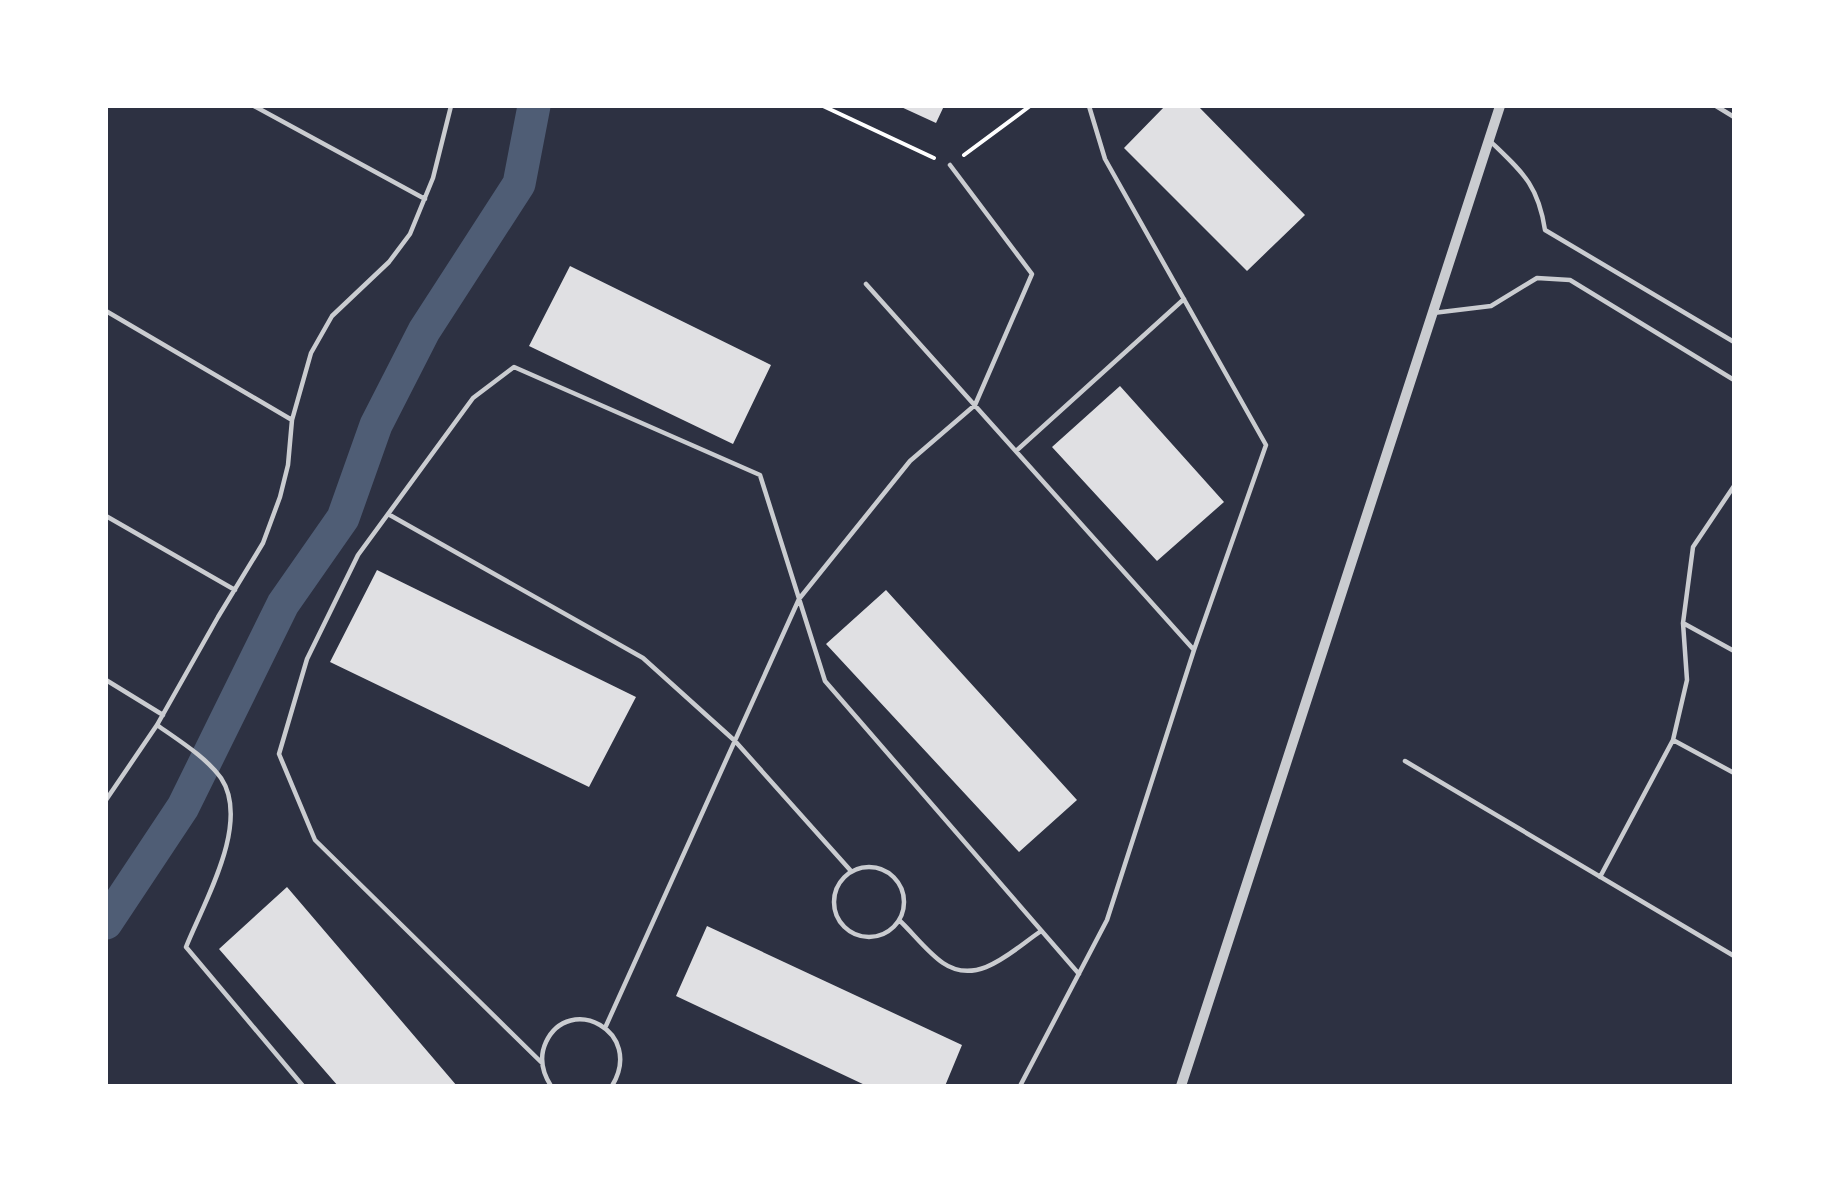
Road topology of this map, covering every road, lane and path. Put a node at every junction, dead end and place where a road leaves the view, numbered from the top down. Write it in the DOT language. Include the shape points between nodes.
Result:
graph roads {
  1 [pos="254,106"];
  2 [pos="451,106"];
  3 [pos="823,106"];
  4 [pos="1030,106"];
  5 [pos="1089,106"];
  6 [pos="1500,106"];
  7 [pos="1716,106"];
  8 [pos="1734,117"];
  9 [pos="1490,140"];
  10 [pos="950,165"];
  11 [pos="425,199"];
  12 [pos="866,284"];
  13 [pos="1184,299"];
  14 [pos="106,311"];
  15 [pos="1433,313"];
  16 [pos="1734,342"];
  17 [pos="1734,380"];
  18 [pos="975,405"];
  19 [pos="292,420"];
  20 [pos="1016,451"];
  21 [pos="1734,486"];
  22 [pos="388,514"];
  23 [pos="106,516"];
  24 [pos="235,590"];
  25 [pos="799,599"];
  26 [pos="1683,623"];
  27 [pos="1194,650"];
  28 [pos="1734,651"];
  29 [pos="106,680"];
  30 [pos="163,715"];
  31 [pos="157,725"];
  32 [pos="1673,740"];
  33 [pos="735,741"];
  34 [pos="1405,761"];
  35 [pos="1734,773"];
  36 [pos="106,800"];
  37 [pos="851,871"];
  38 [pos="1600,877"];
  39 [pos="899,920"];
  40 [pos="1041,931"];
  41 [pos="1734,956"];
  42 [pos="1079,974"];
  43 [pos="606,1028"];
  44 [pos="542,1062"];
  45 [pos="303,1086"];
  46 [pos="551,1086"];
  47 [pos="612,1086"];
  48 [pos="1020,1086"];
  49 [pos="1180,1086"];
  1 -- 11 [label="lane"];
  2 -- 11 [label="lane" via="434,178"];
  3 -- 10 [label="path"];
  4 -- 10 [label="path"];
  5 -- 13 [label="lane" via="1105,159"];
  6 -- 9 [label="street"];
  7 -- 8 [label="lane"];
  9 -- 15 [label="street"];
  9 -- 16 [label="lane" via="1530,180 1542,209 1545,230"];
  10 -- 18 [label="lane" via="1032,274"];
  11 -- 19 [label="lane" via="410,234 389,262 332,316 311,353"];
  12 -- 18 [label="lane"];
  13 -- 20 [label="lane"];
  13 -- 27 [label="lane" via="1266,445"];
  14 -- 19 [label="lane"];
  15 -- 17 [label="lane" via="1491,306 1537,278 1570,280"];
  15 -- 49 [label="street"];
  18 -- 20 [label="lane"];
  18 -- 25 [label="lane" via="910,461"];
  19 -- 24 [label="lane" via="280,497 263,543"];
  20 -- 27 [label="lane"];
  21 -- 26 [label="lane" via="1693,547"];
  22 -- 25 [label="lane" via="473,398 514,367 760,475"];
  22 -- 33 [label="lane" via="643,658"];
  22 -- 44 [label="lane" via="358,555 307,659 279,754 315,840"];
  23 -- 24 [label="lane"];
  24 -- 30 [label="lane"];
  25 -- 33 [label="lane"];
  25 -- 40 [label="lane" via="825,681"];
  26 -- 28 [label="lane"];
  26 -- 32 [label="lane" via="1687,680"];
  27 -- 42 [label="lane" via="1107,920"];
  29 -- 30 [label="lane"];
  30 -- 31 [label="lane"];
  31 -- 36 [label="lane"];
  31 -- 45 [label="lane" via="190,748 221,778 232,806 230,839 186,947"];
  32 -- 35 [label="lane"];
  32 -- 38 [label="lane"];
  33 -- 37 [label="lane"];
  33 -- 43 [label="lane"];
  34 -- 38 [label="lane"];
  37 -- 39 [label="lane" via="873,867 894,877 904,897"];
  37 -- 39 [label="lane" via="834,900 841,922 849,930 871,937 882,934"];
  38 -- 41 [label="lane"];
  39 -- 40 [label="lane" via="942,963 963,973 987,968"];
  40 -- 42 [label="lane"];
  42 -- 48 [label="lane"];
  43 -- 44 [label="lane" via="581,1019 557,1028 542,1049"];
  43 -- 47 [label="lane" via="620,1049 620,1068"];
  44 -- 46 [label="lane"];
}
